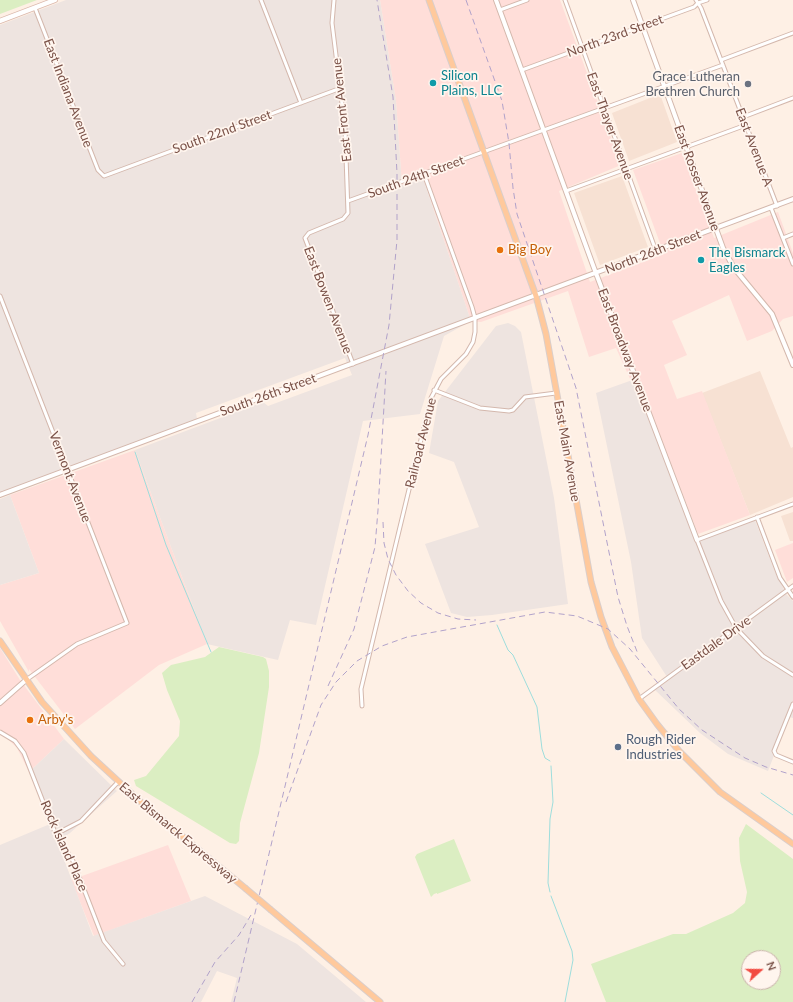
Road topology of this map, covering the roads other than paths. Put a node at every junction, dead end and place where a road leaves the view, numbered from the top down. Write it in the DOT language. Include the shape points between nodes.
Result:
graph roads {
  1 [pos="55,0"];
  2 [pos="261,0"];
  3 [pos="334,0"];
  4 [pos="429,0"];
  5 [pos="496,0"];
  6 [pos="527,0"];
  7 [pos="565,0"];
  8 [pos="633,0"];
  9 [pos="707,0"];
  10 [pos="697,2"];
  11 [pos="35,8"];
  12 [pos="500,10"];
  13 [pos="0,21"];
  14 [pos="642,26"];
  15 [pos="793,33"];
  16 [pos="582,48"];
  17 [pos="721,60"];
  18 [pos="723,65"];
  19 [pos="522,70"];
  20 [pos="664,86"];
  21 [pos="341,88"];
  22 [pos="793,98"];
  23 [pos="302,102"];
  24 [pos="604,108"];
  25 [pos="743,117"];
  26 [pos="746,125"];
  27 [pos="544,130"];
  28 [pos="686,146"];
  29 [pos="484,152"];
  30 [pos="626,168"];
  31 [pos="424,174"];
  32 [pos="104,176"];
  33 [pos="566,191"];
  34 [pos="793,199"];
  35 [pos="348,201"];
  36 [pos="777,206"];
  37 [pos="771,208"];
  38 [pos="715,229"];
  39 [pos="793,234"];
  40 [pos="306,236"];
  41 [pos="783,238"];
  42 [pos="656,251"];
  43 [pos="793,264"];
  44 [pos="596,274"];
  45 [pos="0,296"];
  46 [pos="536,296"];
  47 [pos="475,318"];
  48 [pos="353,364"];
  49 [pos="793,365"];
  50 [pos="434,390"];
  51 [pos="556,393"];
  52 [pos="67,470"];
  53 [pos="0,495"];
  54 [pos="793,504"];
  55 [pos="757,517"];
  56 [pos="697,540"];
  57 [pos="793,586"];
  58 [pos="788,590"];
  59 [pos="793,597"];
  60 [pos="736,628"];
  61 [pos="0,641"];
  62 [pos="793,674"];
  63 [pos="26,680"];
  64 [pos="639,699"];
  65 [pos="0,703"];
  66 [pos="793,704"];
  67 [pos="362,706"];
  68 [pos="0,732"];
  69 [pos="793,762"];
  70 [pos="118,782"];
  71 [pos="56,834"];
  72 [pos="793,844"];
  73 [pos="123,964"];
  74 [pos="380,1002"];
  1 -- 11 [label="main road"];
  2 -- 23 [label="street"];
  3 -- 21 [label="street, East Front Avenue" via="332,30"];
  4 -- 29 [label="main road, East Main Avenue"];
  5 -- 12 [label="street, East Broadway Avenue"];
  6 -- 12 [label="street"];
  7 -- 16 [label="street, East Thayer Avenue"];
  8 -- 14 [label="street, East Rosser Avenue"];
  9 -- 10 [label="street, North 23rd Street"];
  10 -- 14 [label="street, North 23rd Street" via="694,7"];
  10 -- 17 [label="street, East Avenue A"];
  11 -- 13 [label="main road"];
  11 -- 32 [label="street, East Indiana Avenue" via="98,170"];
  12 -- 19 [label="street, East Broadway Avenue"];
  14 -- 16 [label="street, North 23rd Street"];
  14 -- 20 [label="street, East Rosser Avenue"];
  15 -- 17 [label="street"];
  16 -- 19 [label="street, North 23rd Street"];
  16 -- 24 [label="street, East Thayer Avenue"];
  17 -- 18 [label="street, East Avenue A"];
  18 -- 20 [label="street, South 24th Street"];
  18 -- 25 [label="street, East Avenue A"];
  19 -- 27 [label="street, East Broadway Avenue"];
  20 -- 24 [label="street, South 24th Street"];
  20 -- 28 [label="street, East Rosser Avenue"];
  21 -- 23 [label="street, South 22nd Street"];
  21 -- 35 [label="street, East Front Avenue"];
  22 -- 25 [label="street"];
  23 -- 32 [label="street, South 22nd Street"];
  24 -- 27 [label="street, South 24th Street"];
  24 -- 30 [label="street, East Thayer Avenue"];
  25 -- 26 [label="street, East Avenue A"];
  26 -- 28 [label="street"];
  26 -- 36 [label="street, East Avenue A"];
  27 -- 29 [label="street, South 24th Street"];
  27 -- 33 [label="street, East Broadway Avenue"];
  28 -- 30 [label="street"];
  28 -- 38 [label="street, East Rosser Avenue"];
  29 -- 31 [label="street, South 24th Street"];
  29 -- 46 [label="main road, East Main Avenue"];
  30 -- 33 [label="street"];
  30 -- 42 [label="street, East Thayer Avenue"];
  31 -- 35 [label="street, South 24th Street"];
  31 -- 47 [label="street, Railroad Avenue"];
  33 -- 44 [label="street, East Broadway Avenue"];
  34 -- 36 [label="street, North 26th Street"];
  35 -- 40 [label="street, East Front Avenue" via="348,213 343,219 311,231"];
  36 -- 37 [label="street, North 26th Street"];
  37 -- 38 [label="street, North 26th Street"];
  37 -- 41 [label="street"];
  38 -- 42 [label="street, North 26th Street"];
  38 -- 49 [label="street, East Rosser Avenue" via="731,262 772,314"];
  39 -- 41 [label="street"];
  40 -- 48 [label="street, East Bowen Avenue" via="306,244"];
  41 -- 43 [label="street"];
  42 -- 44 [label="street, North 26th Street"];
  44 -- 46 [label="street, North 26th Street"];
  44 -- 56 [label="street, East Broadway Avenue"];
  45 -- 52 [label="street, Vermont Avenue"];
  46 -- 47 [label="street, South 26th Street"];
  46 -- 51 [label="main road, East Main Avenue" via="546,334"];
  47 -- 48 [label="street, South 26th Street"];
  47 -- 50 [label="street, Railroad Avenue" via="471,347"];
  48 -- 52 [label="street, South 26th Street"];
  50 -- 51 [label="street" via="485,409 509,411 525,397"];
  50 -- 67 [label="street, Railroad Avenue" via="361,689"];
  51 -- 64 [label="main road, East Main Avenue" via="596,599 612,647"];
  52 -- 53 [label="street, South 26th Street"];
  52 -- 63 [label="street, Vermont Avenue" via="127,623 77,644"];
  54 -- 55 [label="street"];
  55 -- 56 [label="street"];
  55 -- 58 [label="street" via="780,578"];
  56 -- 60 [label="street, East Broadway Avenue" via="721,601"];
  57 -- 58 [label="street, Eastdale Drive"];
  58 -- 59 [label="street"];
  58 -- 60 [label="street, Eastdale Drive"];
  60 -- 62 [label="street, East Broadway Avenue" via="763,656"];
  60 -- 64 [label="street, Eastdale Drive"];
  61 -- 63 [label="main road, East Bismarck Expressway"];
  63 -- 65 [label="street"];
  63 -- 70 [label="main road, East Bismarck Expressway" via="72,737"];
  64 -- 72 [label="main road, East Main Avenue" via="667,738 702,775 733,802"];
  66 -- 69 [label="street" via="774,748 774,754"];
  68 -- 71 [label="street, Rock Island Place" via="15,741 24,753"];
  70 -- 71 [label="street" via="81,821"];
  70 -- 74 [label="main road, East Bismarck Expressway, bridge"];
  71 -- 73 [label="street, Rock Island Place" via="73,861 104,941"];
}
